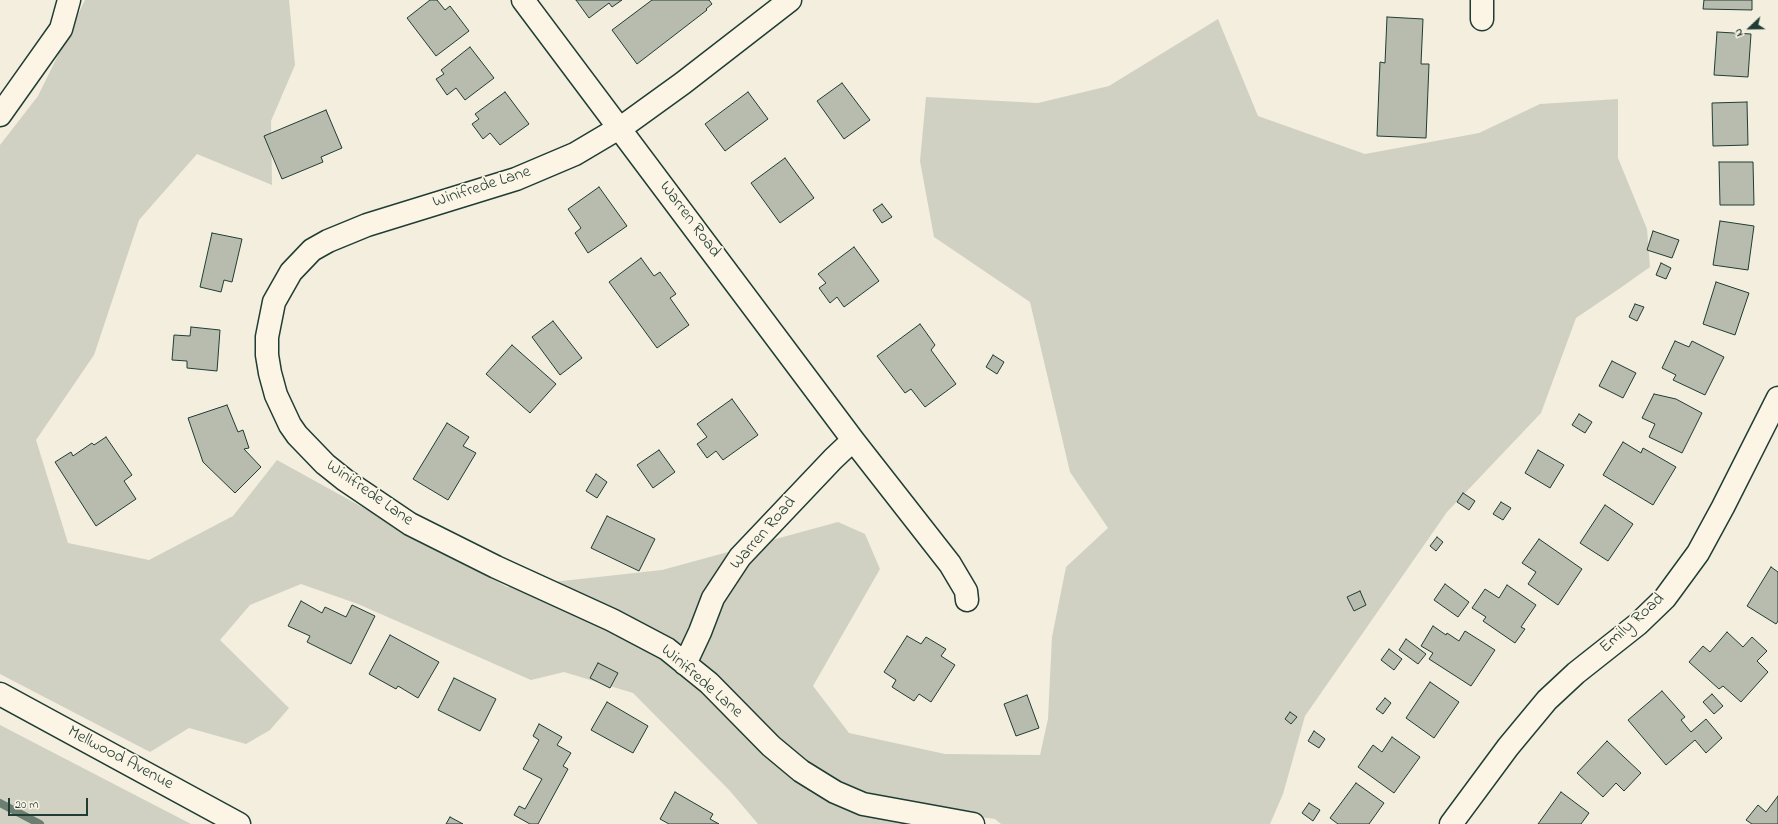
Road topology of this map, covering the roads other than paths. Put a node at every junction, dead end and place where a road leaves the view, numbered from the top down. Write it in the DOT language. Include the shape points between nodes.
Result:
graph roads {
  1 [pos="69,0"];
  2 [pos="523,0"];
  3 [pos="790,0"];
  4 [pos="0,115"];
  5 [pos="618,128"];
  6 [pos="1778,398"];
  7 [pos="853,440"];
  8 [pos="967,600"];
  9 [pos="685,664"];
  10 [pos="0,694"];
  11 [pos="239,824"];
  12 [pos="973,824"];
  13 [pos="1451,824"];
  1 -- 4 [label="street" via="61,29"];
  2 -- 5 [label="street, Warren Road"];
  3 -- 5 [label="street, Winifrede Lane" via="683,83"];
  5 -- 7 [label="street, Warren Road" via="684,212"];
  5 -- 9 [label="street, Winifrede Lane" via="576,154 516,179 367,225 328,240 312,250 291,272 274,302 269,319 267,355 276,395 290,425 297,436 344,480 410,524 496,568 644,636 667,649"];
  6 -- 13 [label="street, Emily Road" via="1698,553 1665,598 1638,624 1576,673 1547,700 1508,747"];
  7 -- 8 [label="street, Warren Road" via="950,564 966,591"];
  7 -- 9 [label="street, Warren Road" via="740,557 713,598"];
  9 -- 12 [label="street, Winifrede Lane" via="709,683 771,746 801,771 835,792 864,804"];
  10 -- 11 [label="street, Mellwood Avenue"];
}
